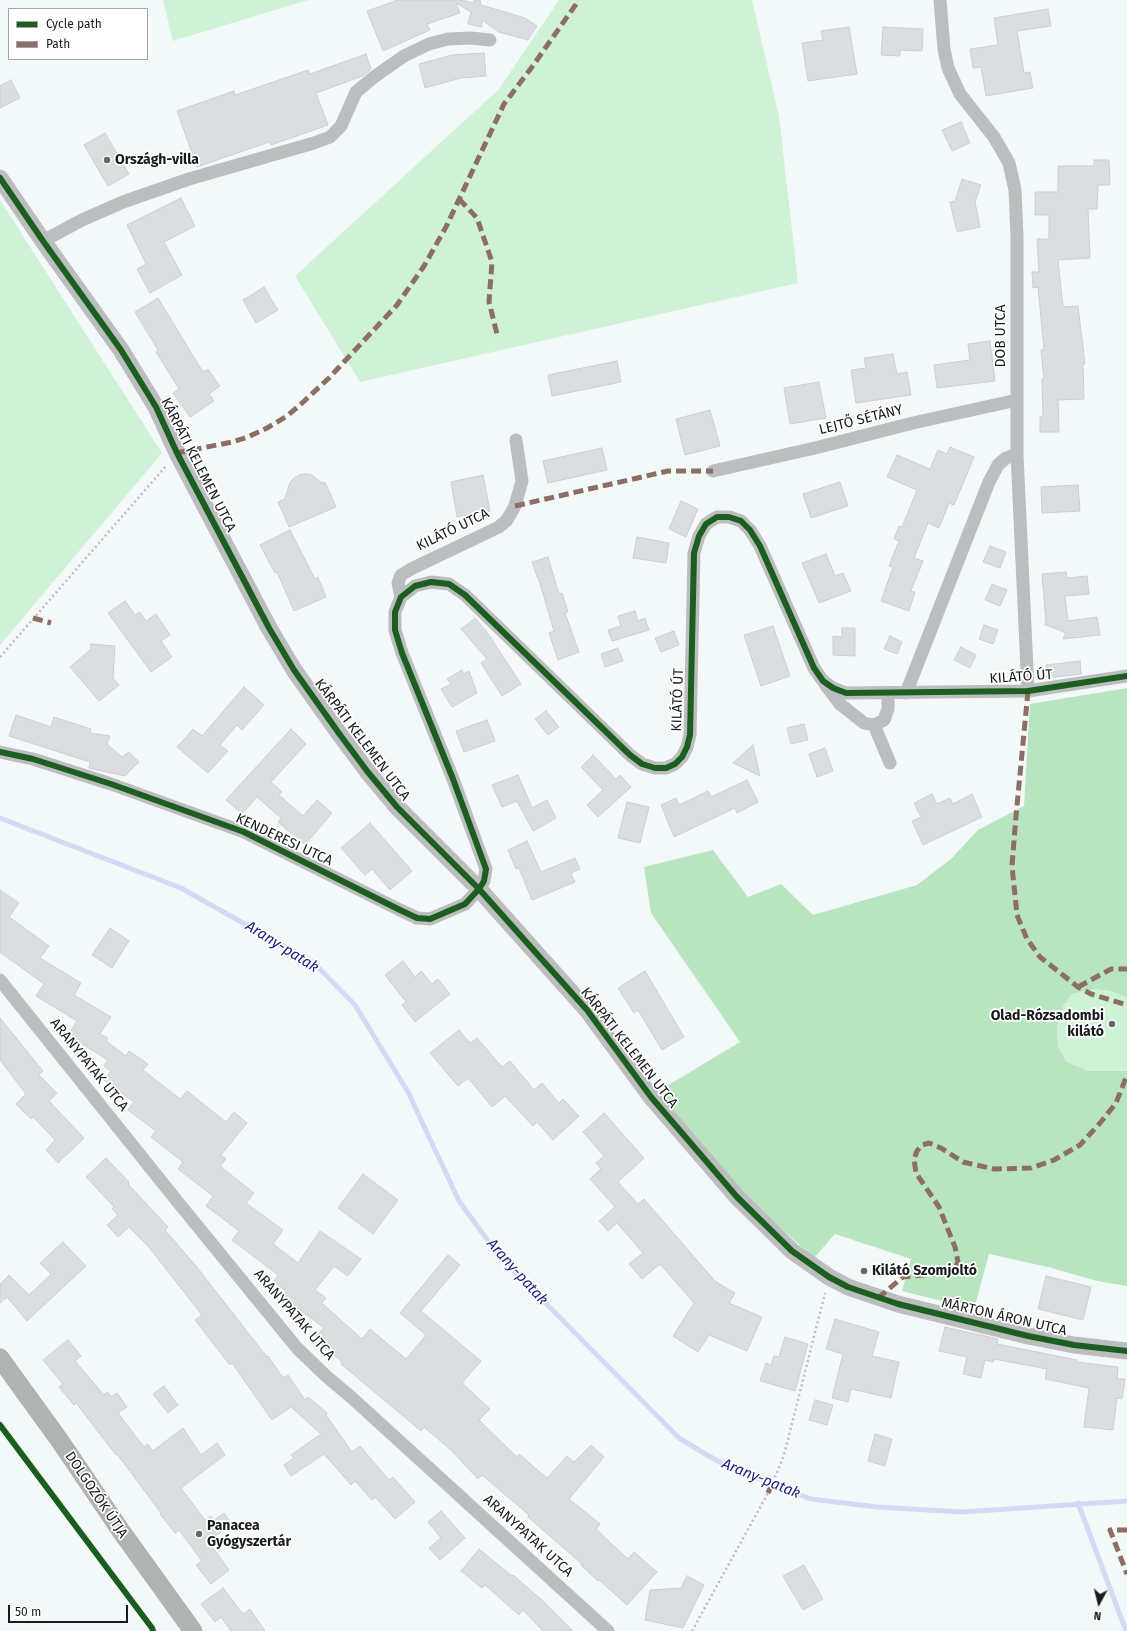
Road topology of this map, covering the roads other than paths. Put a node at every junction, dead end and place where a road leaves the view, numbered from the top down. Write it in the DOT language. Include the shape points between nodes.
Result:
graph roads {
  1 [pos="940,0"];
  2 [pos="490,40"];
  3 [pos="0,178"];
  4 [pos="43,241"];
  5 [pos="1017,400"];
  6 [pos="516,440"];
  7 [pos="1017,454"];
  8 [pos="713,471"];
  9 [pos="401,597"];
  10 [pos="1127,676"];
  11 [pos="823,681"];
  12 [pos="1028,691"];
  13 [pos="888,692"];
  14 [pos="906,693"];
  15 [pos="874,724"];
  16 [pos="0,752"];
  17 [pos="890,763"];
  18 [pos="479,889"];
  19 [pos="0,980"];
  20 [pos="878,1298"];
  21 [pos="1127,1352"];
  22 [pos="0,1358"];
  23 [pos="193,1631"];
  24 [pos="608,1631"];
  1 -- 5 [label="street, DOB UTCA" via="948,68 960,94 994,137 1008,163 1014,190 1017,236"];
  2 -- 4 [label="street" via="448,39 429,44 404,56 356,92 341,126 330,137 314,144 189,179 123,202"];
  3 -- 4 [label="street, KÁRPÁTI KELEMEN UTCA"];
  4 -- 18 [label="street, KÁRPÁTI KELEMEN UTCA" via="121,350 156,407 294,670 346,743 397,807"];
  5 -- 7 [label="street, DOB UTCA"];
  5 -- 8 [label="street, LEJTŐ SÉTÁNY"];
  6 -- 9 [label="street, KILÁTÓ UTCA" via="522,481 515,506 507,520 499,527 401,575 398,582"];
  7 -- 12 [label="street, DOB UTCA"];
  7 -- 14 [label="street" via="1006,458 998,465 988,482"];
  9 -- 11 [label="street, KILÁTÓ ÚT" via="415,586 431,582 449,584 466,595 630,755 642,764 666,768 682,758 690,735 694,553 706,524 717,517 729,517 741,522 750,530 760,546 814,668"];
  9 -- 18 [label="street" via="395,612 395,630 486,869"];
  10 -- 12 [label="street, KILÁTÓ ÚT"];
  11 -- 13 [label="street, KILÁTÓ ÚT" via="846,693"];
  11 -- 15 [label="street" via="840,704 864,723"];
  12 -- 14 [label="street, KILÁTÓ ÚT"];
  13 -- 14 [label="street, KILÁTÓ ÚT"];
  13 -- 15 [label="street" via="888,709 884,720"];
  15 -- 17 [label="street"];
  16 -- 18 [label="street, KENDERESI UTCA" via="34,759 111,784 244,832 417,918 430,919 465,904"];
  18 -- 20 [label="street, KÁRPÁTI KELEMEN UTCA" via="587,1010 651,1097 737,1198 792,1251 829,1277"];
  19 -- 24 [label="street, ARANYPATAK UTCA" via="297,1348"];
  20 -- 21 [label="street, MÁRTON ÁRON UTCA" via="1074,1346"];
  22 -- 23 [label="main road, DOLGOZÓK ÚTJA"];
}
